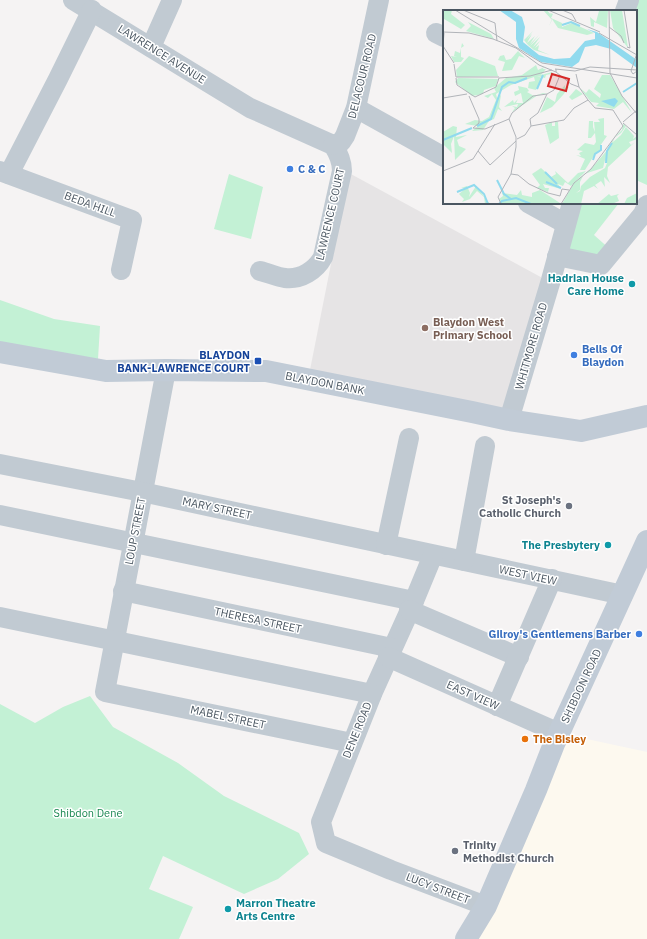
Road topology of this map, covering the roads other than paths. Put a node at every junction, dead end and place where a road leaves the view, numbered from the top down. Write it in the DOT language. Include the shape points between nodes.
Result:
graph roads {
  1 [pos="73,0"];
  2 [pos="172,0"];
  3 [pos="379,0"];
  4 [pos="629,0"];
  5 [pos="92,10"];
  6 [pos="625,10"];
  7 [pos="151,47"];
  8 [pos="356,108"];
  9 [pos="333,145"];
  10 [pos="443,156"];
  11 [pos="4,173"];
  12 [pos="530,204"];
  13 [pos="572,204"];
  14 [pos="647,206"];
  15 [pos="566,224"];
  16 [pos="557,256"];
  17 [pos="121,270"];
  18 [pos="260,271"];
  19 [pos="0,352"];
  20 [pos="166,370"];
  21 [pos="647,416"];
  22 [pos="509,420"];
  23 [pos="409,438"];
  24 [pos="485,446"];
  25 [pos="0,464"];
  26 [pos="142,492"];
  27 [pos="0,515"];
  28 [pos="133,542"];
  29 [pos="647,542"];
  30 [pos="386,545"];
  31 [pos="433,555"];
  32 [pos="464,561"];
  33 [pos="552,580"];
  34 [pos="123,591"];
  35 [pos="623,595"];
  36 [pos="412,606"];
  37 [pos="0,617"];
  38 [pos="114,642"];
  39 [pos="390,653"];
  40 [pos="519,657"];
  41 [pos="105,692"];
  42 [pos="372,694"];
  43 [pos="497,706"];
  44 [pos="559,733"];
  45 [pos="352,743"];
  46 [pos="391,870"];
  47 [pos="486,906"];
  48 [pos="466,939"];
  1 -- 5 [label="street, LAWRENCE AVENUE"];
  2 -- 7 [label="street"];
  3 -- 8 [label="street, DELACOUR ROAD"];
  4 -- 6 [label="street"];
  5 -- 7 [label="street, LAWRENCE AVENUE"];
  5 -- 11 [label="street" via="58,79"];
  7 -- 9 [label="street, LAWRENCE AVENUE" via="250,108"];
  8 -- 9 [label="street, DELACOUR ROAD" via="345,136 341,142"];
  8 -- 10 [label="street"];
  9 -- 18 [label="street, LAWRENCE COURT" via="342,163 342,171 319,265 295,278"];
  11 -- 17 [label="street, BEDA HILL" via="132,220"];
  12 -- 15 [label="street"];
  13 -- 15 [label="street, WHITMORE ROAD"];
  14 -- 16 [label="street" via="601,265"];
  15 -- 16 [label="street, WHITMORE ROAD"];
  16 -- 22 [label="street, WHITMORE ROAD"];
  19 -- 20 [label="street, BLAYDON BANK" via="106,371"];
  20 -- 22 [label="street, BLAYDON BANK" via="266,371"];
  20 -- 26 [label="street, LOUP STREET"];
  21 -- 22 [label="street, BLAYDON BANK" via="581,431"];
  23 -- 30 [label="street"];
  24 -- 32 [label="street"];
  25 -- 26 [label="street, MARY STREET"];
  26 -- 28 [label="street, LOUP STREET"];
  26 -- 30 [label="street, MARY STREET"];
  27 -- 28 [label="street"];
  28 -- 34 [label="street, LOUP STREET"];
  28 -- 36 [label="street"];
  29 -- 35 [label="street, SHIBDON ROAD"];
  30 -- 31 [label="street, MARY STREET"];
  31 -- 32 [label="street, WEST VIEW"];
  31 -- 36 [label="street, DENE ROAD"];
  32 -- 33 [label="street, WEST VIEW"];
  33 -- 35 [label="street, WEST VIEW"];
  33 -- 40 [label="street"];
  34 -- 38 [label="street, LOUP STREET"];
  34 -- 39 [label="street, THERESA STREET"];
  35 -- 44 [label="street, SHIBDON ROAD"];
  36 -- 39 [label="street, DENE ROAD"];
  36 -- 40 [label="street"];
  37 -- 38 [label="street"];
  38 -- 41 [label="street, LOUP STREET"];
  38 -- 42 [label="street"];
  39 -- 42 [label="street, DENE ROAD"];
  39 -- 43 [label="street, EAST VIEW"];
  40 -- 43 [label="street"];
  41 -- 45 [label="street, MABEL STREET"];
  42 -- 45 [label="street, DENE ROAD"];
  43 -- 44 [label="street, EAST VIEW"];
  44 -- 47 [label="street, SHIBDON ROAD"];
  45 -- 46 [label="street, DENE ROAD" via="321,822 326,843"];
  46 -- 47 [label="street, LUCY STREET"];
  47 -- 48 [label="street, SHIBDON ROAD"];
}
